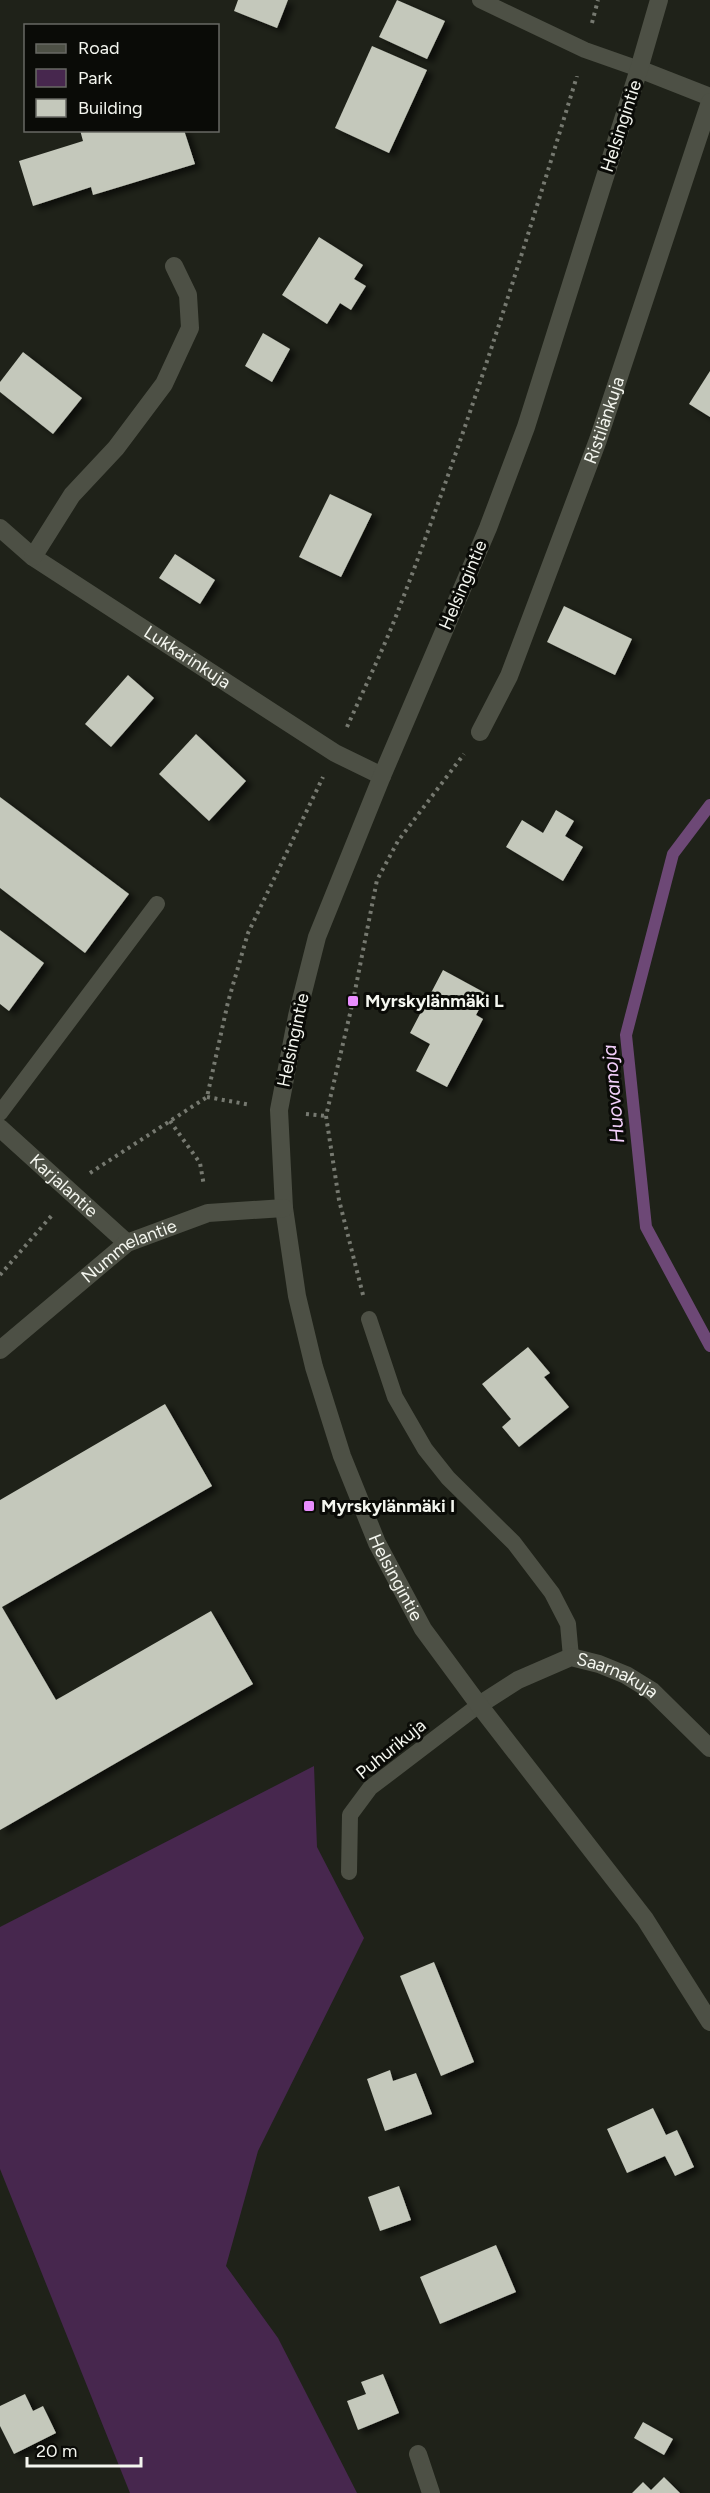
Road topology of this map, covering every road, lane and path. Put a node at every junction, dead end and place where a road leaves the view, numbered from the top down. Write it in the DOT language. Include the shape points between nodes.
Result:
graph roads {
  1 [pos="480,0"];
  2 [pos="598,0"];
  3 [pos="659,0"];
  4 [pos="585,50"];
  5 [pos="639,69"];
  6 [pos="710,96"];
  7 [pos="710,102"];
  8 [pos="174,266"];
  9 [pos="0,528"];
  10 [pos="33,556"];
  11 [pos="480,732"];
  12 [pos="335,753"];
  13 [pos="382,776"];
  14 [pos="157,904"];
  15 [pos="0,1113"];
  16 [pos="0,1128"];
  17 [pos="284,1208"];
  18 [pos="208,1213"];
  19 [pos="127,1243"];
  20 [pos="369,1319"];
  21 [pos="0,1350"];
  22 [pos="571,1657"];
  23 [pos="479,1705"];
  24 [pos="710,1748"];
  25 [pos="349,1872"];
  26 [pos="710,2022"];
  27 [pos="418,2454"];
  28 [pos="431,2493"];
  1 -- 4 [label="lane"];
  2 -- 4 [label="path"];
  3 -- 5 [label="street, Helsingintie"];
  4 -- 5 [label="lane"];
  4 -- 12 [label="path" via="464,433 397,613"];
  5 -- 6 [label="street"];
  5 -- 13 [label="street, Helsingintie" via="526,427 488,528"];
  7 -- 11 [label="street, Ristilänkuja" via="598,440 509,676"];
  8 -- 10 [label="street" via="188,295 189,328 164,384 116,448 72,495"];
  9 -- 10 [label="street, Lukkarinkuja"];
  10 -- 12 [label="street, Lukkarinkuja"];
  11 -- 20 [label="path" via="398,841 377,880 326,1116 339,1200"];
  12 -- 13 [label="street, Lukkarinkuja"];
  12 -- 18 [label="path" via="248,933 207,1097 170,1121 200,1163"];
  13 -- 17 [label="street, Helsingintie" via="317,937 297,1016 279,1110"];
  14 -- 15 [label="lane"];
  16 -- 19 [label="street, Karjalantie"];
  17 -- 18 [label="street, Nummelantie"];
  17 -- 23 [label="street, Helsingintie" via="297,1296 342,1456 377,1544 423,1629"];
  18 -- 19 [label="street, Nummelantie"];
  19 -- 21 [label="street, Nummelantie"];
  20 -- 22 [label="lane" via="395,1396 425,1449 448,1478 514,1543 552,1593 568,1624"];
  22 -- 23 [label="street, Saarnakuja" via="518,1680"];
  22 -- 24 [label="street, Saarnakuja" via="608,1667 652,1690"];
  23 -- 25 [label="lane, Puhurikuja" via="370,1788 350,1815"];
  23 -- 26 [label="street, Helsingintie" via="645,1918"];
  27 -- 28 [label="street"];
}
